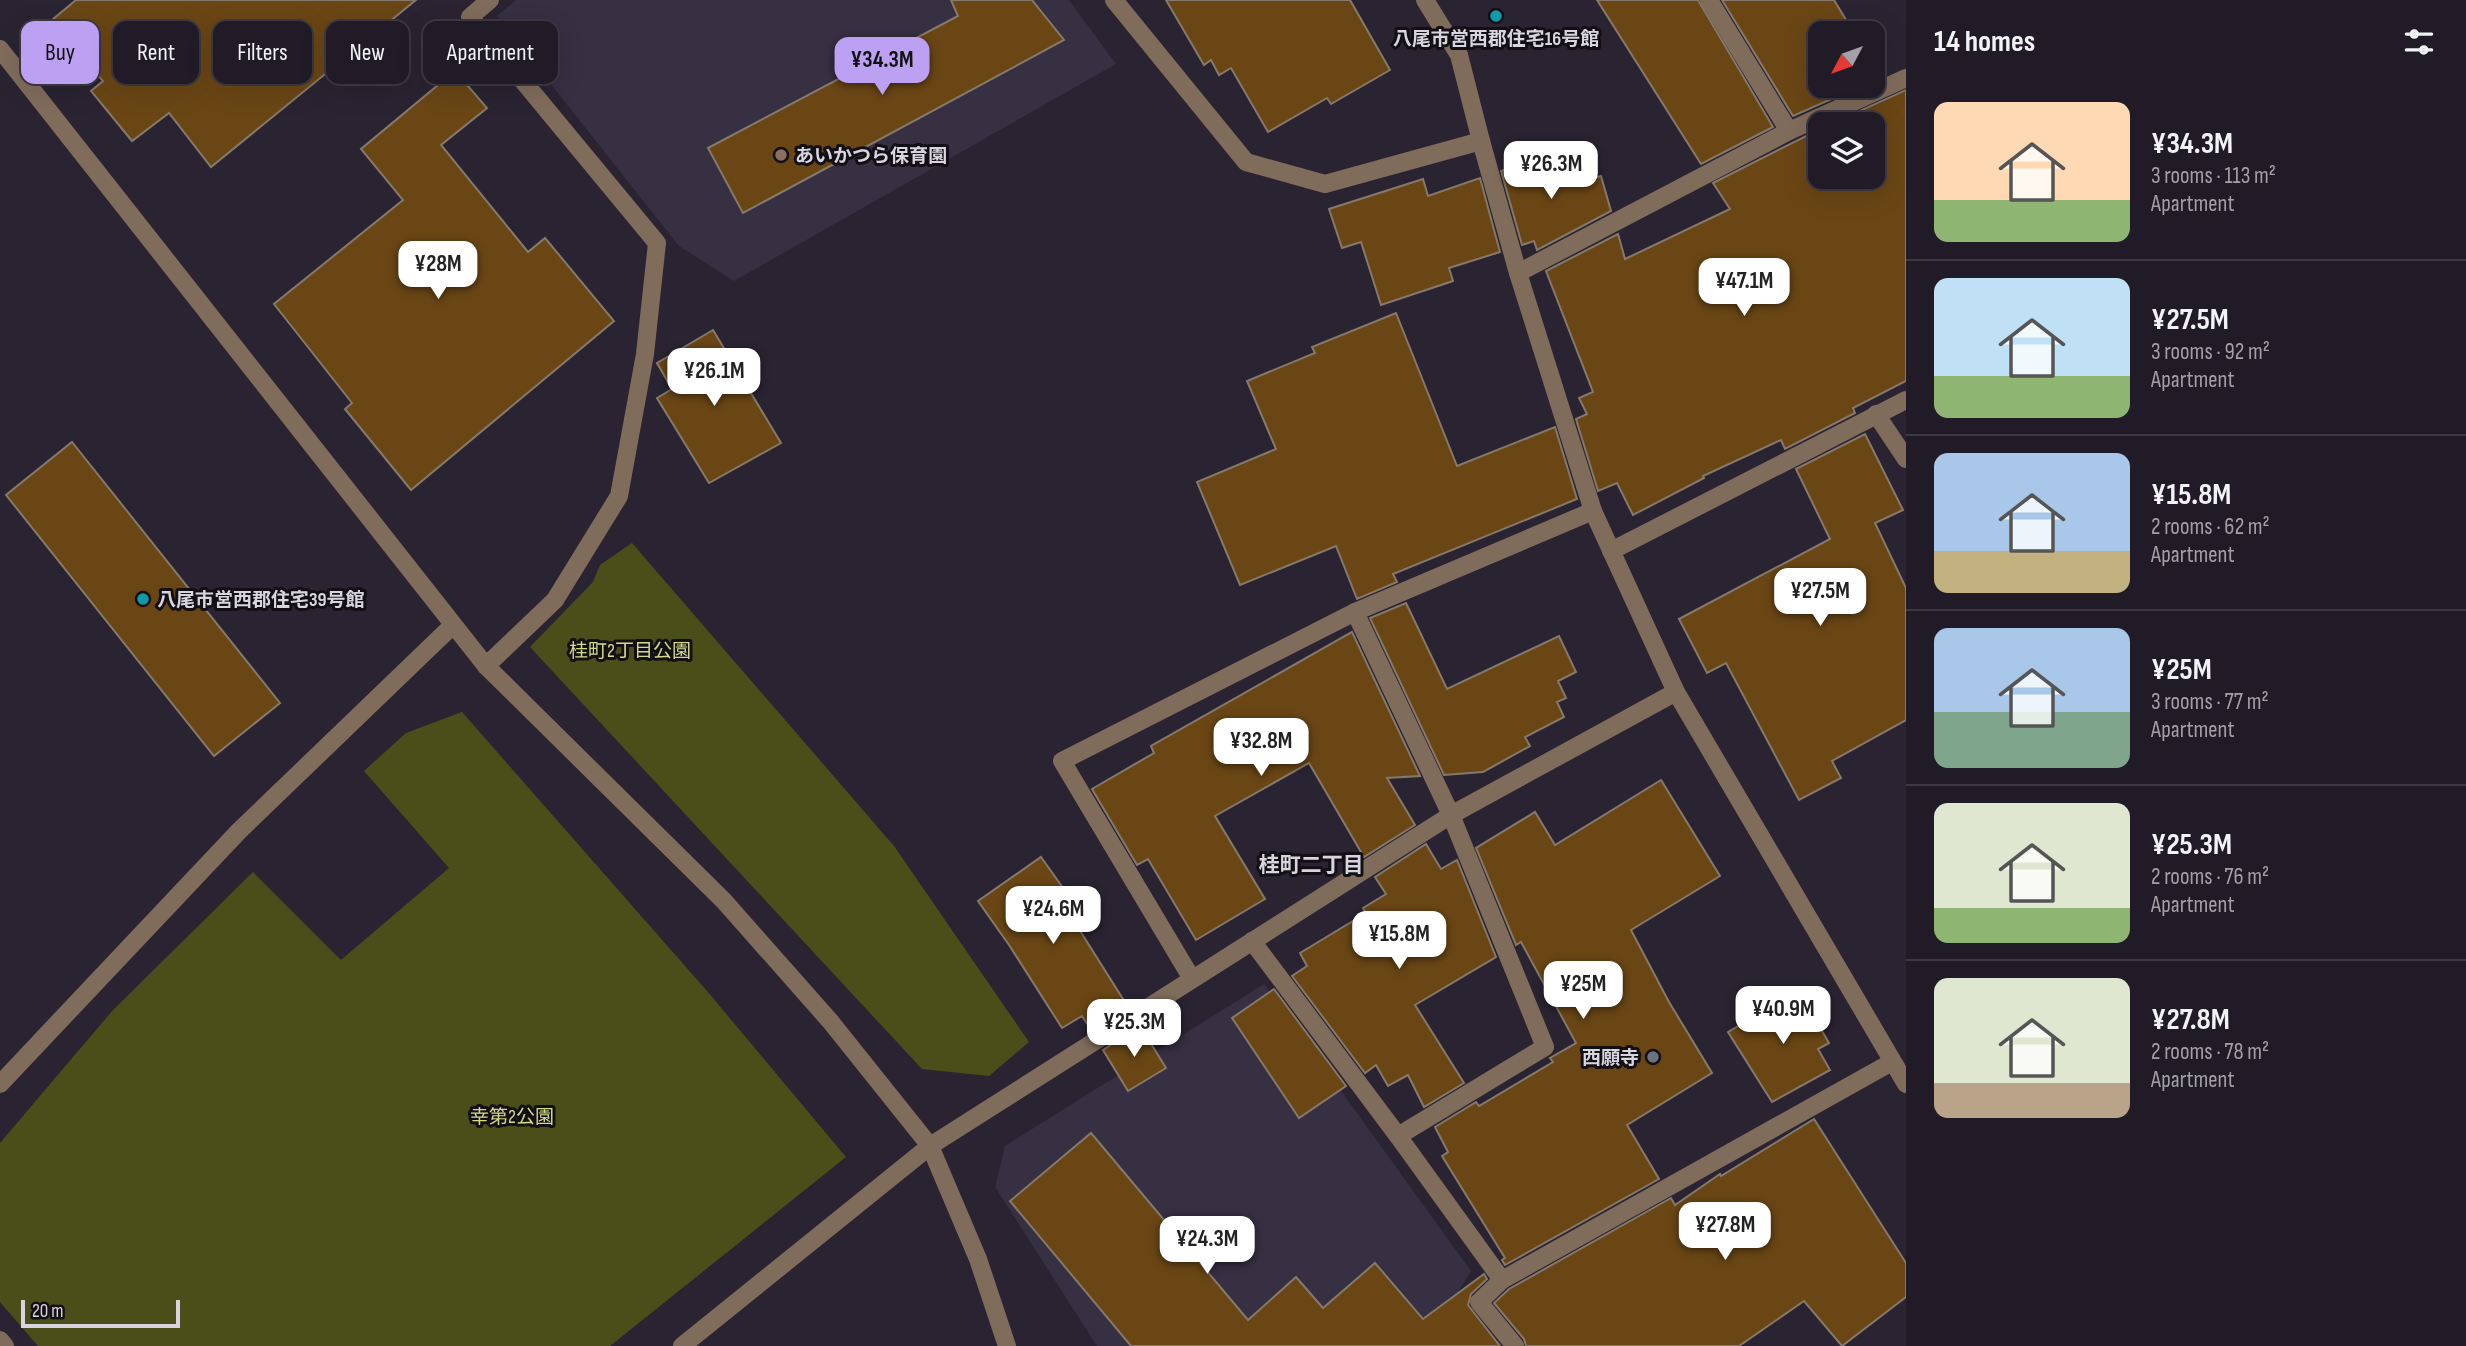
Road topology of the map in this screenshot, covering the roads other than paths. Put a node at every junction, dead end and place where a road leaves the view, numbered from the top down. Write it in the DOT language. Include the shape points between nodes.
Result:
graph roads {
  1 [pos="490,0"];
  2 [pos="1114,0"];
  3 [pos="1425,0"];
  4 [pos="1709,0"];
  5 [pos="0,49"];
  6 [pos="1906,78"];
  7 [pos="1788,131"];
  8 [pos="1481,141"];
  9 [pos="1518,273"];
  10 [pos="1906,400"];
  11 [pos="1876,414"];
  12 [pos="1906,459"];
  13 [pos="1592,511"];
  14 [pos="1611,551"];
  15 [pos="1355,612"];
  16 [pos="452,626"];
  17 [pos="486,666"];
  18 [pos="1676,692"];
  19 [pos="1451,814"];
  20 [pos="1252,941"];
  21 [pos="1192,979"];
  22 [pos="1892,1062"];
  23 [pos="0,1084"];
  24 [pos="1906,1084"];
  25 [pos="1398,1136"];
  26 [pos="930,1146"];
  27 [pos="1502,1280"];
  28 [pos="0,1340"];
  29 [pos="5,1346"];
  30 [pos="682,1346"];
  31 [pos="1007,1346"];
  32 [pos="1515,1346"];
  1 -- 17 [label="street" via="470,17 657,243 645,354 620,496 555,600"];
  2 -- 8 [label="street" via="1246,162 1325,184"];
  3 -- 8 [label="street" via="1459,55"];
  4 -- 7 [label="street"];
  5 -- 16 [label="street"];
  6 -- 7 [label="street"];
  7 -- 9 [label="street"];
  8 -- 9 [label="street"];
  9 -- 13 [label="street"];
  10 -- 11 [label="street"];
  11 -- 12 [label="street"];
  11 -- 14 [label="street"];
  13 -- 14 [label="street"];
  13 -- 15 [label="street"];
  14 -- 18 [label="street"];
  15 -- 19 [label="street"];
  15 -- 21 [label="street" via="1062,761"];
  16 -- 17 [label="street"];
  16 -- 23 [label="street" via="239,831"];
  17 -- 26 [label="street" via="724,901 830,1021"];
  18 -- 19 [label="street"];
  18 -- 22 [label="street"];
  19 -- 20 [label="street"];
  19 -- 25 [label="street" via="1545,1047"];
  20 -- 21 [label="street"];
  20 -- 25 [label="street"];
  21 -- 26 [label="street"];
  22 -- 24 [label="street"];
  22 -- 27 [label="street"];
  25 -- 27 [label="street"];
  26 -- 30 [label="street"];
  26 -- 31 [label="street" via="978,1259"];
  27 -- 32 [label="street" via="1479,1302"];
  28 -- 29 [label="street"];
}
